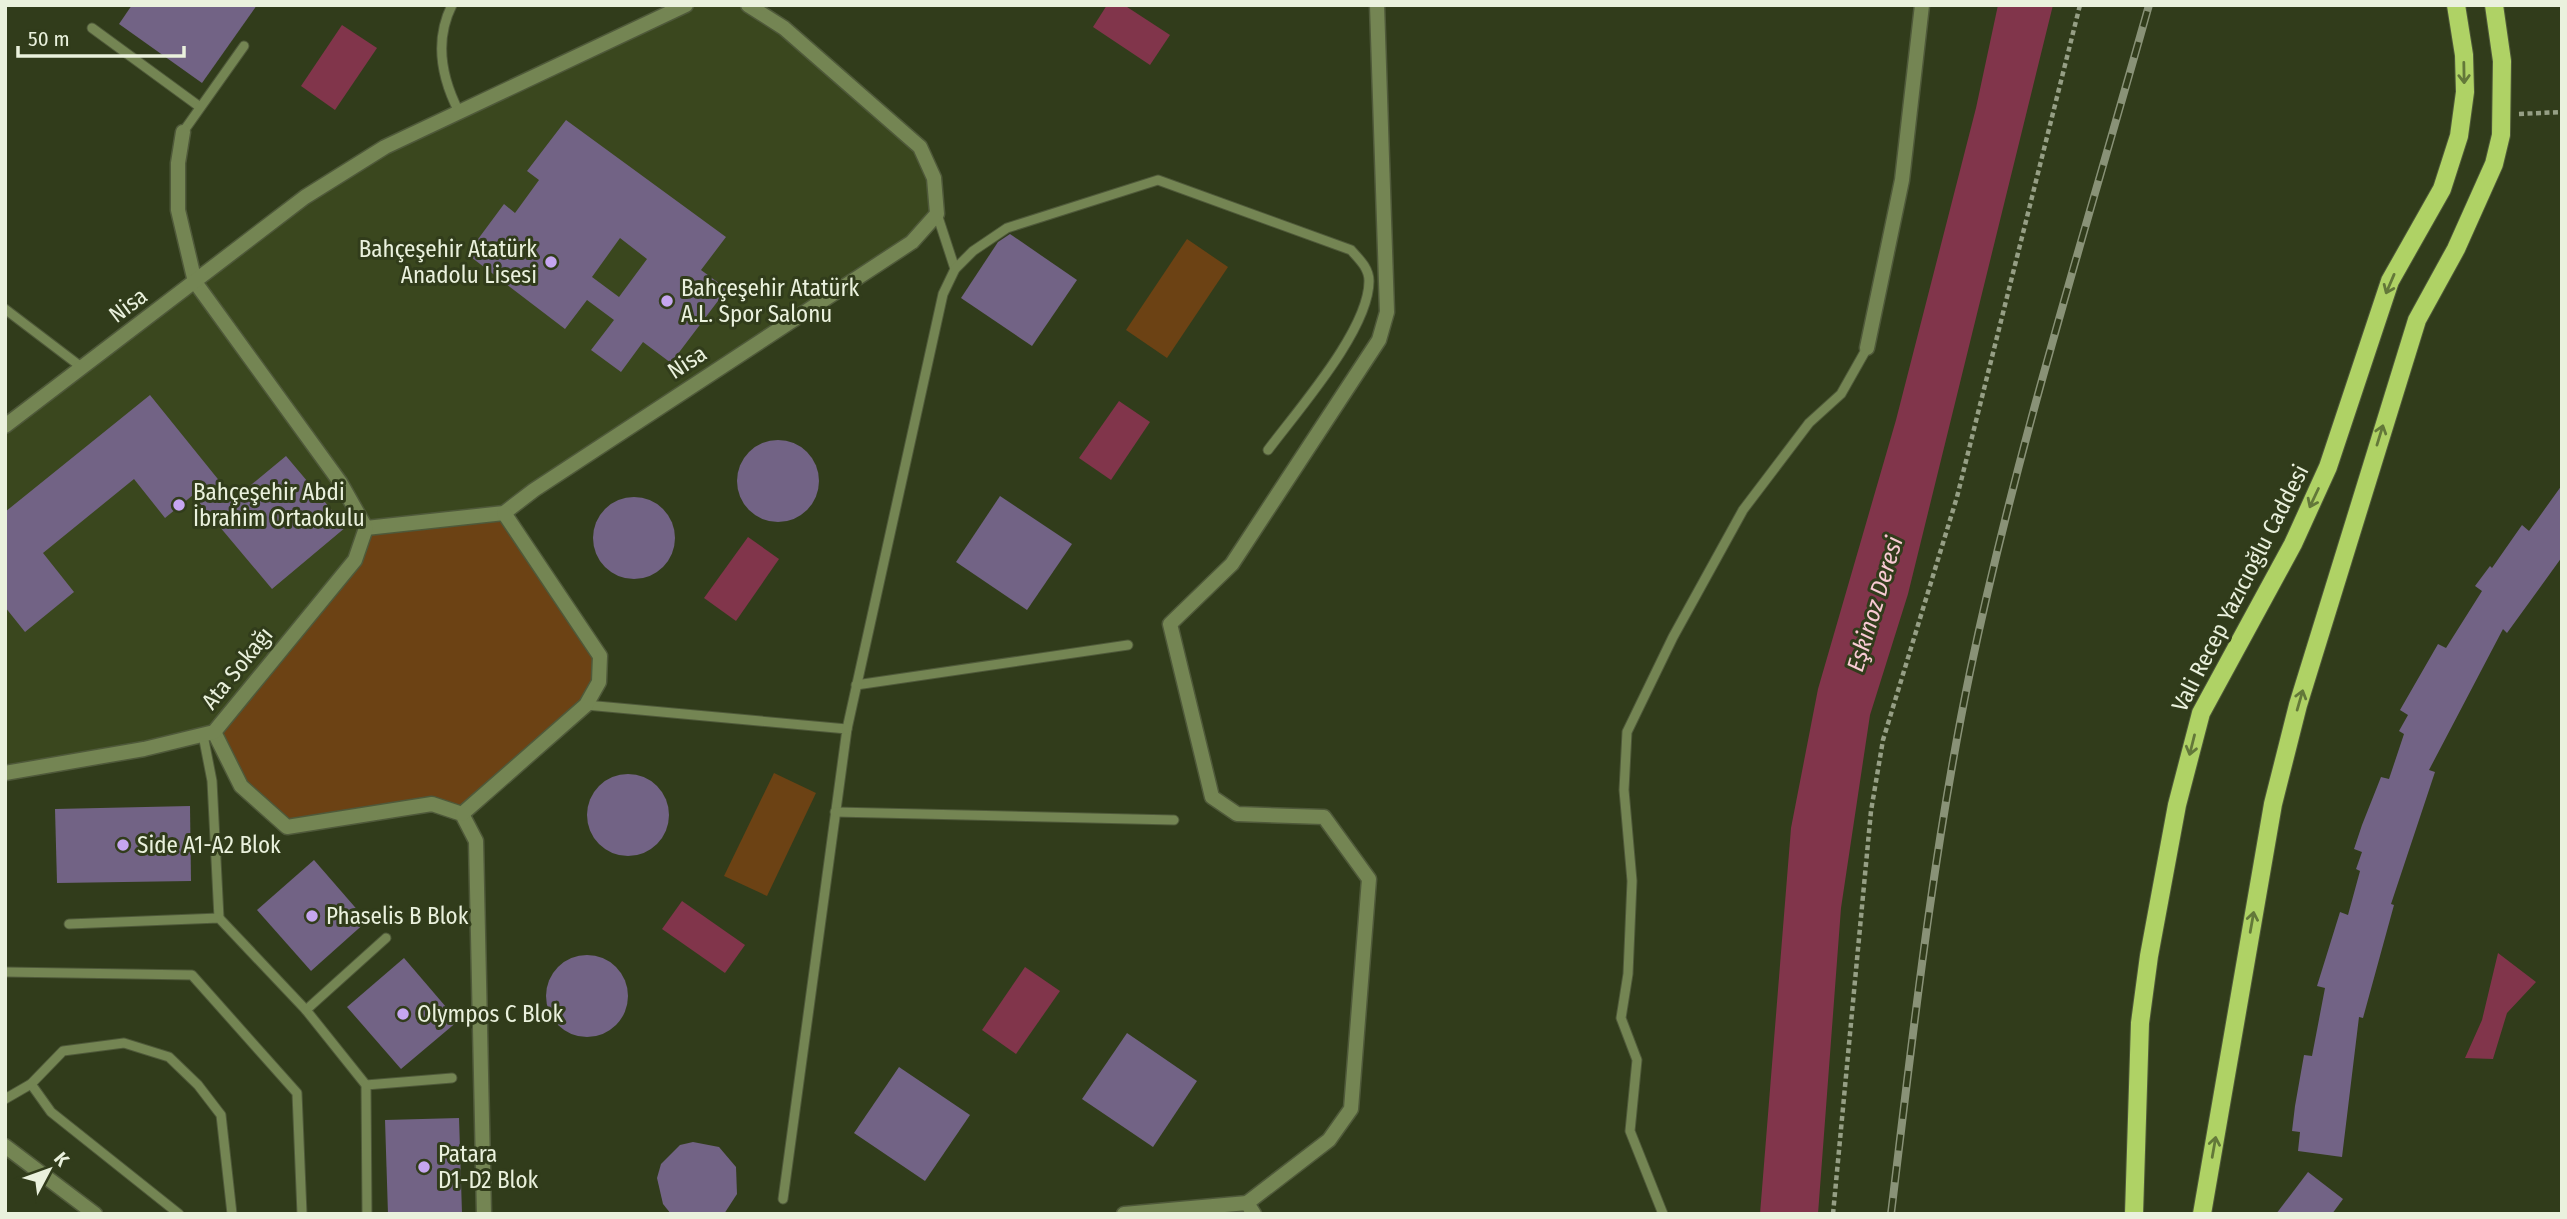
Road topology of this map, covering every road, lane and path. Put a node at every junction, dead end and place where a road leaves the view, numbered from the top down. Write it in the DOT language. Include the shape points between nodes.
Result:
graph roads {
  1 [pos="452,5"];
  2 [pos="686,5"];
  3 [pos="748,5"];
  4 [pos="1377,5"];
  5 [pos="1922,5"];
  6 [pos="2080,5"];
  7 [pos="2456,5"];
  8 [pos="2494,5"];
  9 [pos="92,28"];
  10 [pos="244,46"];
  11 [pos="201,107"];
  12 [pos="459,112"];
  13 [pos="2562,112"];
  14 [pos="2504,115"];
  15 [pos="183,132"];
  16 [pos="937,214"];
  17 [pos="956,269"];
  18 [pos="195,282"];
  19 [pos="5,309"];
  20 [pos="1867,348"];
  21 [pos="80,366"];
  22 [pos="5,426"];
  23 [pos="1268,450"];
  24 [pos="505,513"];
  25 [pos="366,527"];
  26 [pos="1128,645"];
  27 [pos="856,685"];
  28 [pos="586,705"];
  29 [pos="847,729"];
  30 [pos="208,733"];
  31 [pos="5,773"];
  32 [pos="835,812"];
  33 [pos="463,814"];
  34 [pos="1174,820"];
  35 [pos="219,918"];
  36 [pos="69,924"];
  37 [pos="386,938"];
  38 [pos="5,972"];
  39 [pos="306,1010"];
  40 [pos="452,1078"];
  41 [pos="32,1084"];
  42 [pos="366,1085"];
  43 [pos="5,1099"];
  44 [pos="5,1146"];
  45 [pos="782,1199"];
  46 [pos="1250,1208"];
  47 [pos="95,1214"];
  48 [pos="179,1214"];
  49 [pos="232,1214"];
  50 [pos="302,1214"];
  51 [pos="368,1214"];
  52 [pos="484,1214"];
  53 [pos="1124,1214"];
  54 [pos="1663,1214"];
  55 [pos="1833,1214"];
  56 [pos="2134,1214"];
  57 [pos="2202,1214"];
  1 -- 12 [label="lane" via="444,22 440,59"];
  2 -- 12 [label="street, Nisa"];
  3 -- 16 [label="street" via="784,28 920,147 934,178"];
  4 -- 46 [label="street" via="1387,312 1379,340 1232,564 1170,624 1212,797 1237,814 1324,817 1370,879 1352,1109 1329,1140"];
  5 -- 20 [label="street" via="1902,180"];
  6 -- 55 [label="path" via="1957,497 1883,740 1871,811"];
  7 -- 56 [label="main road, Vali Recep Yazıcıoğlu Caddesi, one-way" via="2465,92 2459,136 2442,189 2390,281 2313,500 2201,713 2177,805 2147,969 2140,1023"];
  8 -- 14 [label="main road"];
  9 -- 11 [label="lane"];
  10 -- 11 [label="lane"];
  11 -- 15 [label="lane"];
  12 -- 18 [label="street, Nisa" via="385,147 305,197"];
  13 -- 14 [label="path"];
  57 -- 14 [label="main road, one-way" via="2273,804 2298,705 2417,320 2456,249 2494,164"];
  15 -- 18 [label="street" via="178,210"];
  16 -- 17 [label="lane"];
  16 -- 24 [label="street, Nisa" via="912,242"];
  17 -- 23 [label="lane" via="1007,228 1158,180 1351,250 1365,266 1369,281 1364,306 1351,336"];
  17 -- 27 [label="lane" via="943,294"];
  18 -- 21 [label="street, Nisa"];
  18 -- 25 [label="street" via="340,482"];
  19 -- 21 [label="lane"];
  20 -- 54 [label="lane" via="1841,394 1809,423 1743,510 1673,637 1628,732 1624,790 1632,881 1621,1018 1637,1060 1630,1131"];
  21 -- 22 [label="street, Nisa"];
  24 -- 25 [label="street"];
  24 -- 28 [label="street" via="600,656 600,682"];
  25 -- 30 [label="street, Ata Sokağı" via="355,560"];
  26 -- 27 [label="lane"];
  27 -- 29 [label="lane"];
  28 -- 29 [label="lane"];
  28 -- 33 [label="street"];
  29 -- 32 [label="lane"];
  30 -- 31 [label="street, Ata Sokağı"];
  30 -- 33 [label="street" via="241,786 287,827 432,804"];
  30 -- 35 [label="lane"];
  32 -- 34 [label="lane"];
  32 -- 45 [label="lane"];
  33 -- 52 [label="street" via="476,841"];
  35 -- 36 [label="lane"];
  35 -- 39 [label="lane"];
  37 -- 39 [label="lane"];
  38 -- 50 [label="lane" via="192,975 297,1093"];
  39 -- 42 [label="lane"];
  40 -- 42 [label="lane"];
  41 -- 43 [label="lane"];
  41 -- 48 [label="lane" via="51,1112"];
  41 -- 49 [label="lane" via="63,1051 124,1043 169,1057 221,1115"];
  42 -- 51 [label="lane"];
  44 -- 47 [label="street"];
  46 -- 53 [label="street"];
}
